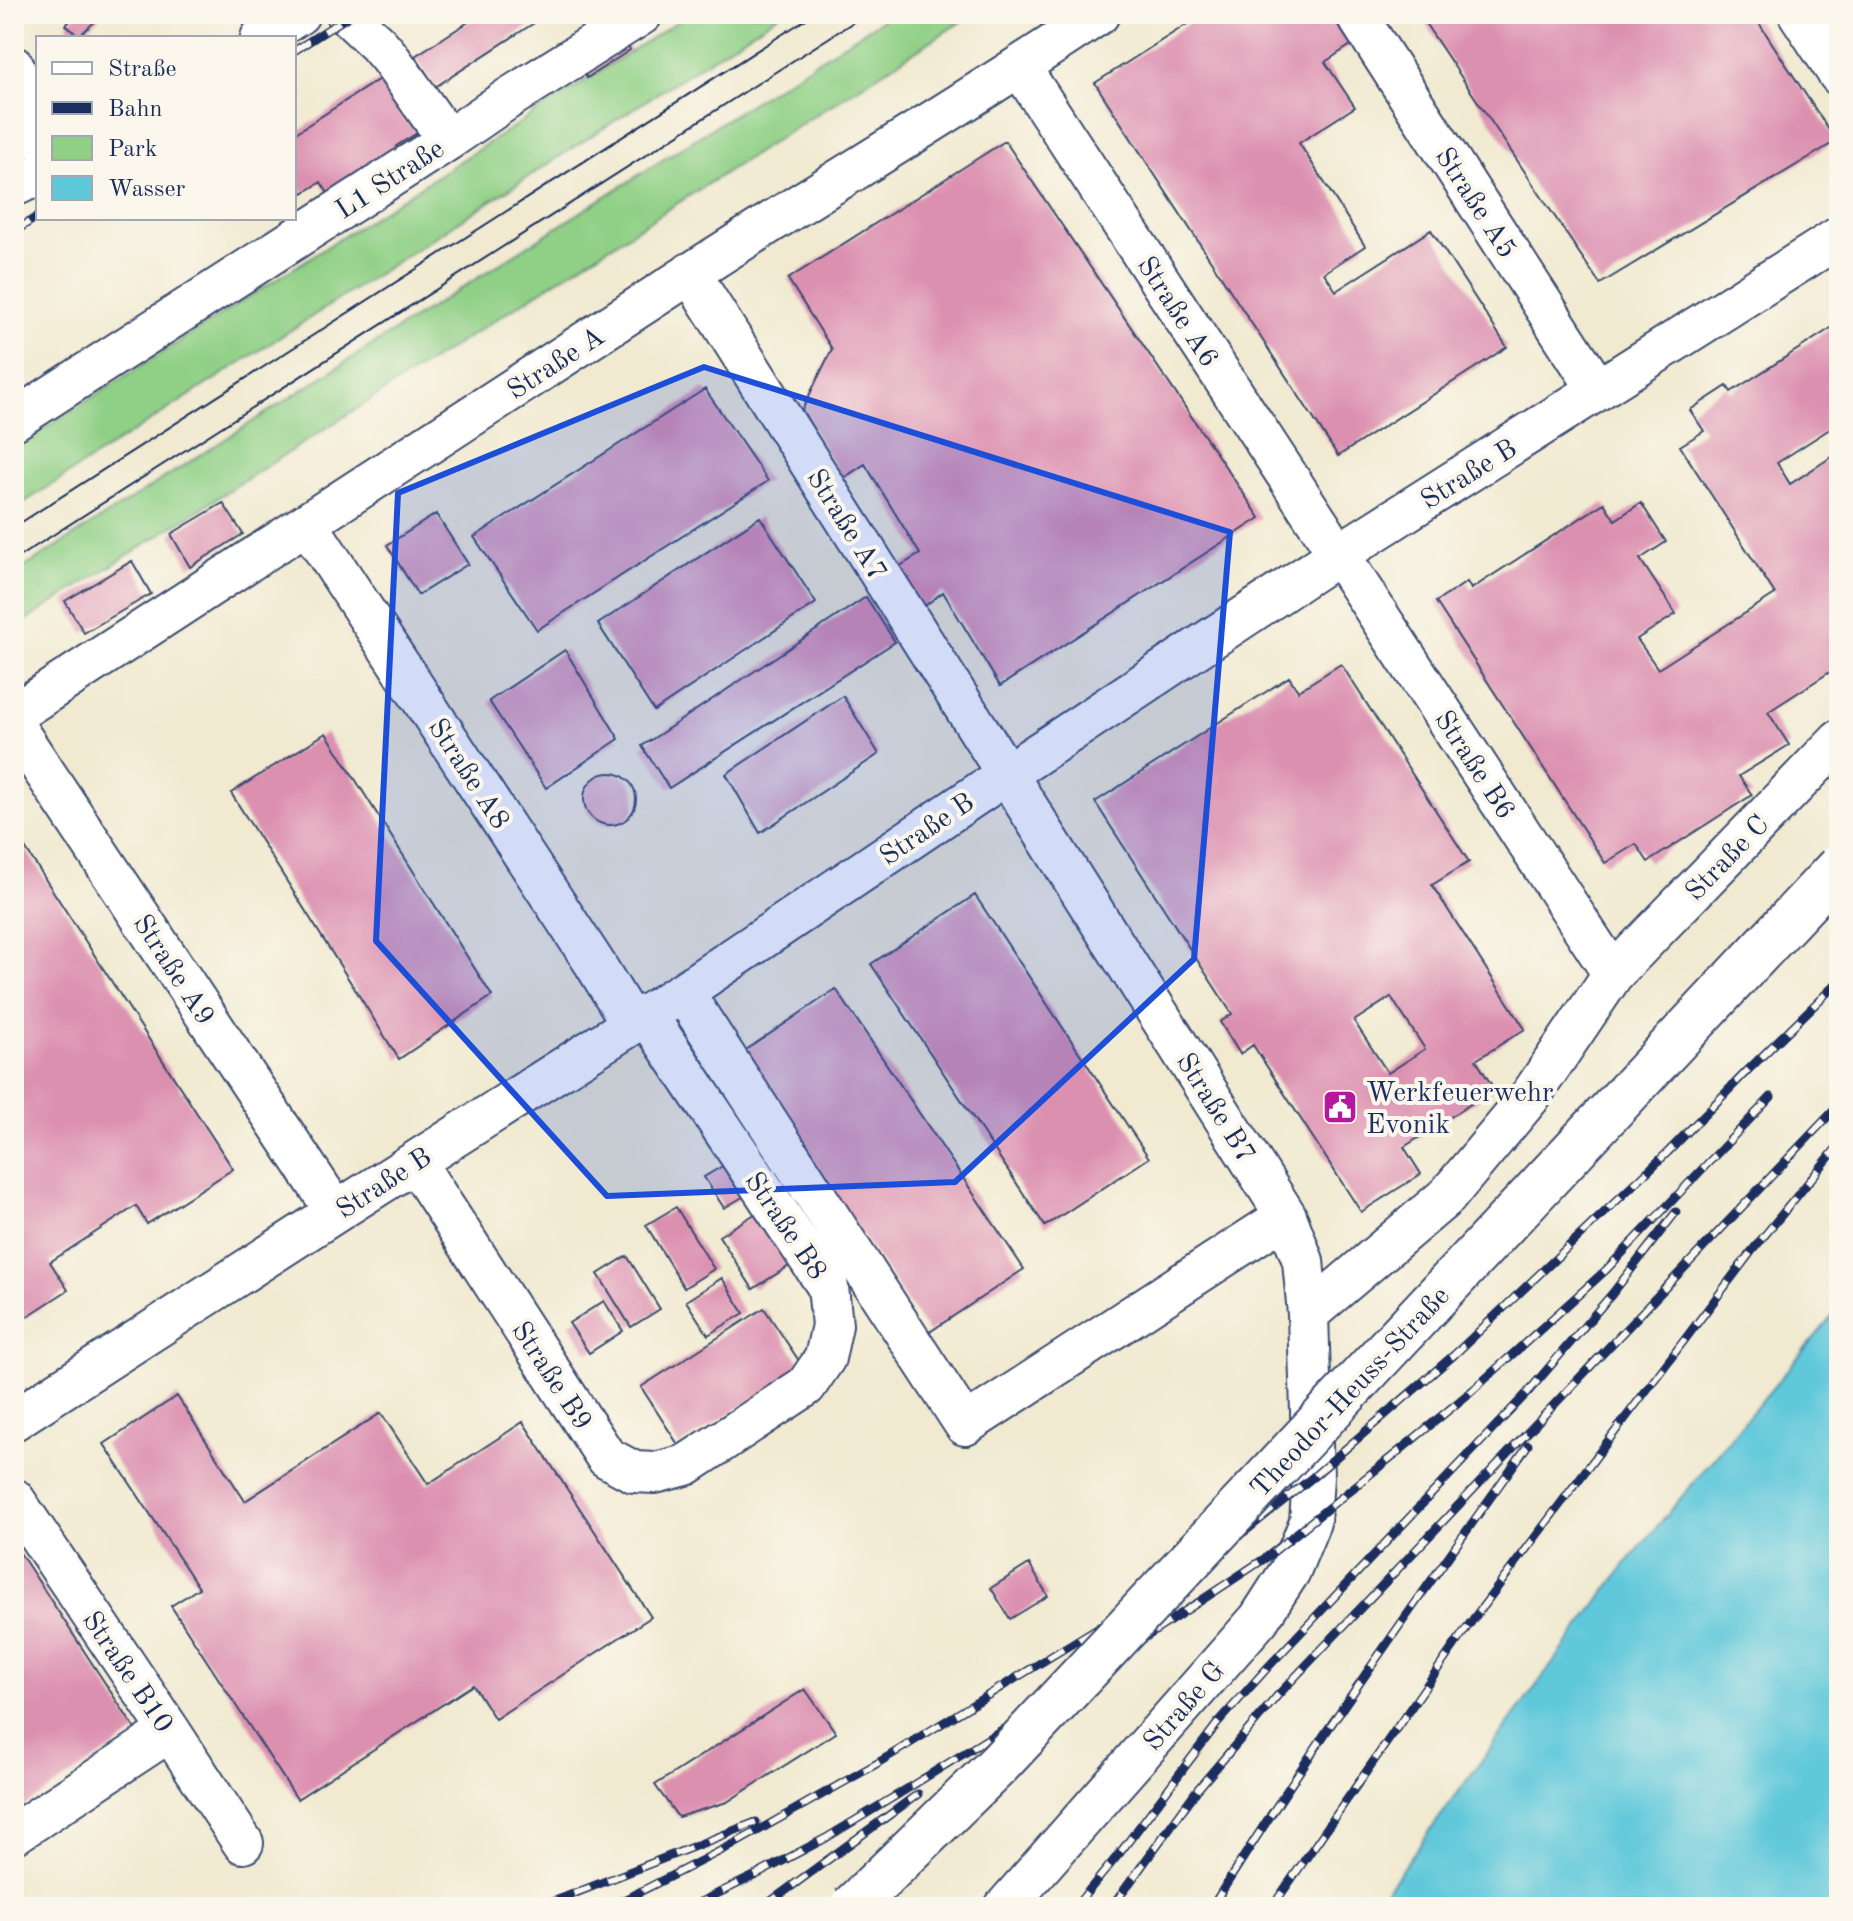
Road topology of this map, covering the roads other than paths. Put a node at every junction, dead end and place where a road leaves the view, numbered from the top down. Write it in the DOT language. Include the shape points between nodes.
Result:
graph roads {
  1 [pos="299,14"];
  2 [pos="346,14"];
  3 [pos="642,14"];
  4 [pos="1099,14"];
  5 [pos="1356,14"];
  6 [pos="1799,14"];
  7 [pos="264,36"];
  8 [pos="14,67"];
  9 [pos="1020,67"];
  10 [pos="1839,75"];
  11 [pos="36,134"];
  12 [pos="448,140"];
  13 [pos="36,176"];
  14 [pos="14,186"];
  15 [pos="1839,237"];
  16 [pos="690,273"];
  17 [pos="1598,390"];
  18 [pos="14,420"];
  19 [pos="308,525"];
  20 [pos="1339,554"];
  21 [pos="14,714"];
  22 [pos="14,726"];
  23 [pos="1839,740"];
  24 [pos="1007,774"];
  25 [pos="1839,867"];
  26 [pos="1613,974"];
  27 [pos="683,992"];
  28 [pos="639,1019"];
  29 [pos="415,1162"];
  30 [pos="336,1212"];
  31 [pos="1286,1216"];
  32 [pos="1308,1314"];
  33 [pos="14,1420"];
  34 [pos="746,1426"];
  35 [pos="1313,1477"];
  36 [pos="14,1499"];
  37 [pos="170,1731"];
  38 [pos="14,1834"];
  39 [pos="243,1843"];
  40 [pos="852,1907"];
  41 [pos="1005,1907"];
  1 -- 7 [label="lane"];
  2 -- 12 [label="lane" via="389,57"];
  3 -- 12 [label="lane, L1 Straße"];
  4 -- 9 [label="lane, Straße A"];
  5 -- 17 [label="lane, Straße A5"];
  6 -- 10 [label="lane"];
  8 -- 11 [label="lane"];
  9 -- 16 [label="lane, Straße A"];
  9 -- 20 [label="lane, Straße A6"];
  12 -- 18 [label="lane, L1 Straße"];
  13 -- 14 [label="lane"];
  15 -- 17 [label="lane, Straße B"];
  16 -- 19 [label="lane, Straße A"];
  16 -- 24 [label="lane, Straße A7"];
  17 -- 20 [label="lane, Straße B"];
  19 -- 21 [label="lane, Straße A"];
  19 -- 28 [label="lane, Straße A8" via="587,951"];
  20 -- 24 [label="lane, Straße B"];
  20 -- 26 [label="lane, Straße B6"];
  22 -- 30 [label="lane, Straße A9"];
  23 -- 26 [label="lane, Straße C"];
  24 -- 27 [label="lane, Straße B"];
  24 -- 31 [label="lane, Straße B7"];
  25 -- 40 [label="main road, Theodor-Heuss-Straße, bridge" via="999,1764"];
  26 -- 32 [label="lane, Straße C" via="1529,1098 1447,1196"];
  27 -- 28 [label="lane, Straße B"];
  27 -- 31 [label="lane" via="965,1425"];
  28 -- 29 [label="lane, Straße B"];
  28 -- 34 [label="lane, Straße B8" via="828,1287 832,1325 825,1358 806,1386"];
  29 -- 30 [label="lane, Straße B"];
  29 -- 34 [label="lane, Straße B9" via="606,1457 634,1472 655,1473 686,1465"];
  30 -- 33 [label="lane, Straße B"];
  31 -- 32 [label="lane, Straße B7" via="1303,1261"];
  32 -- 35 [label="lane, Straße B7"];
  35 -- 41 [label="lane, Straße G" via="1310,1522 1290,1571 1259,1619"];
  36 -- 37 [label="lane, Straße B10"];
  37 -- 38 [label="lane"];
  37 -- 39 [label="lane, Straße B10"];
}
